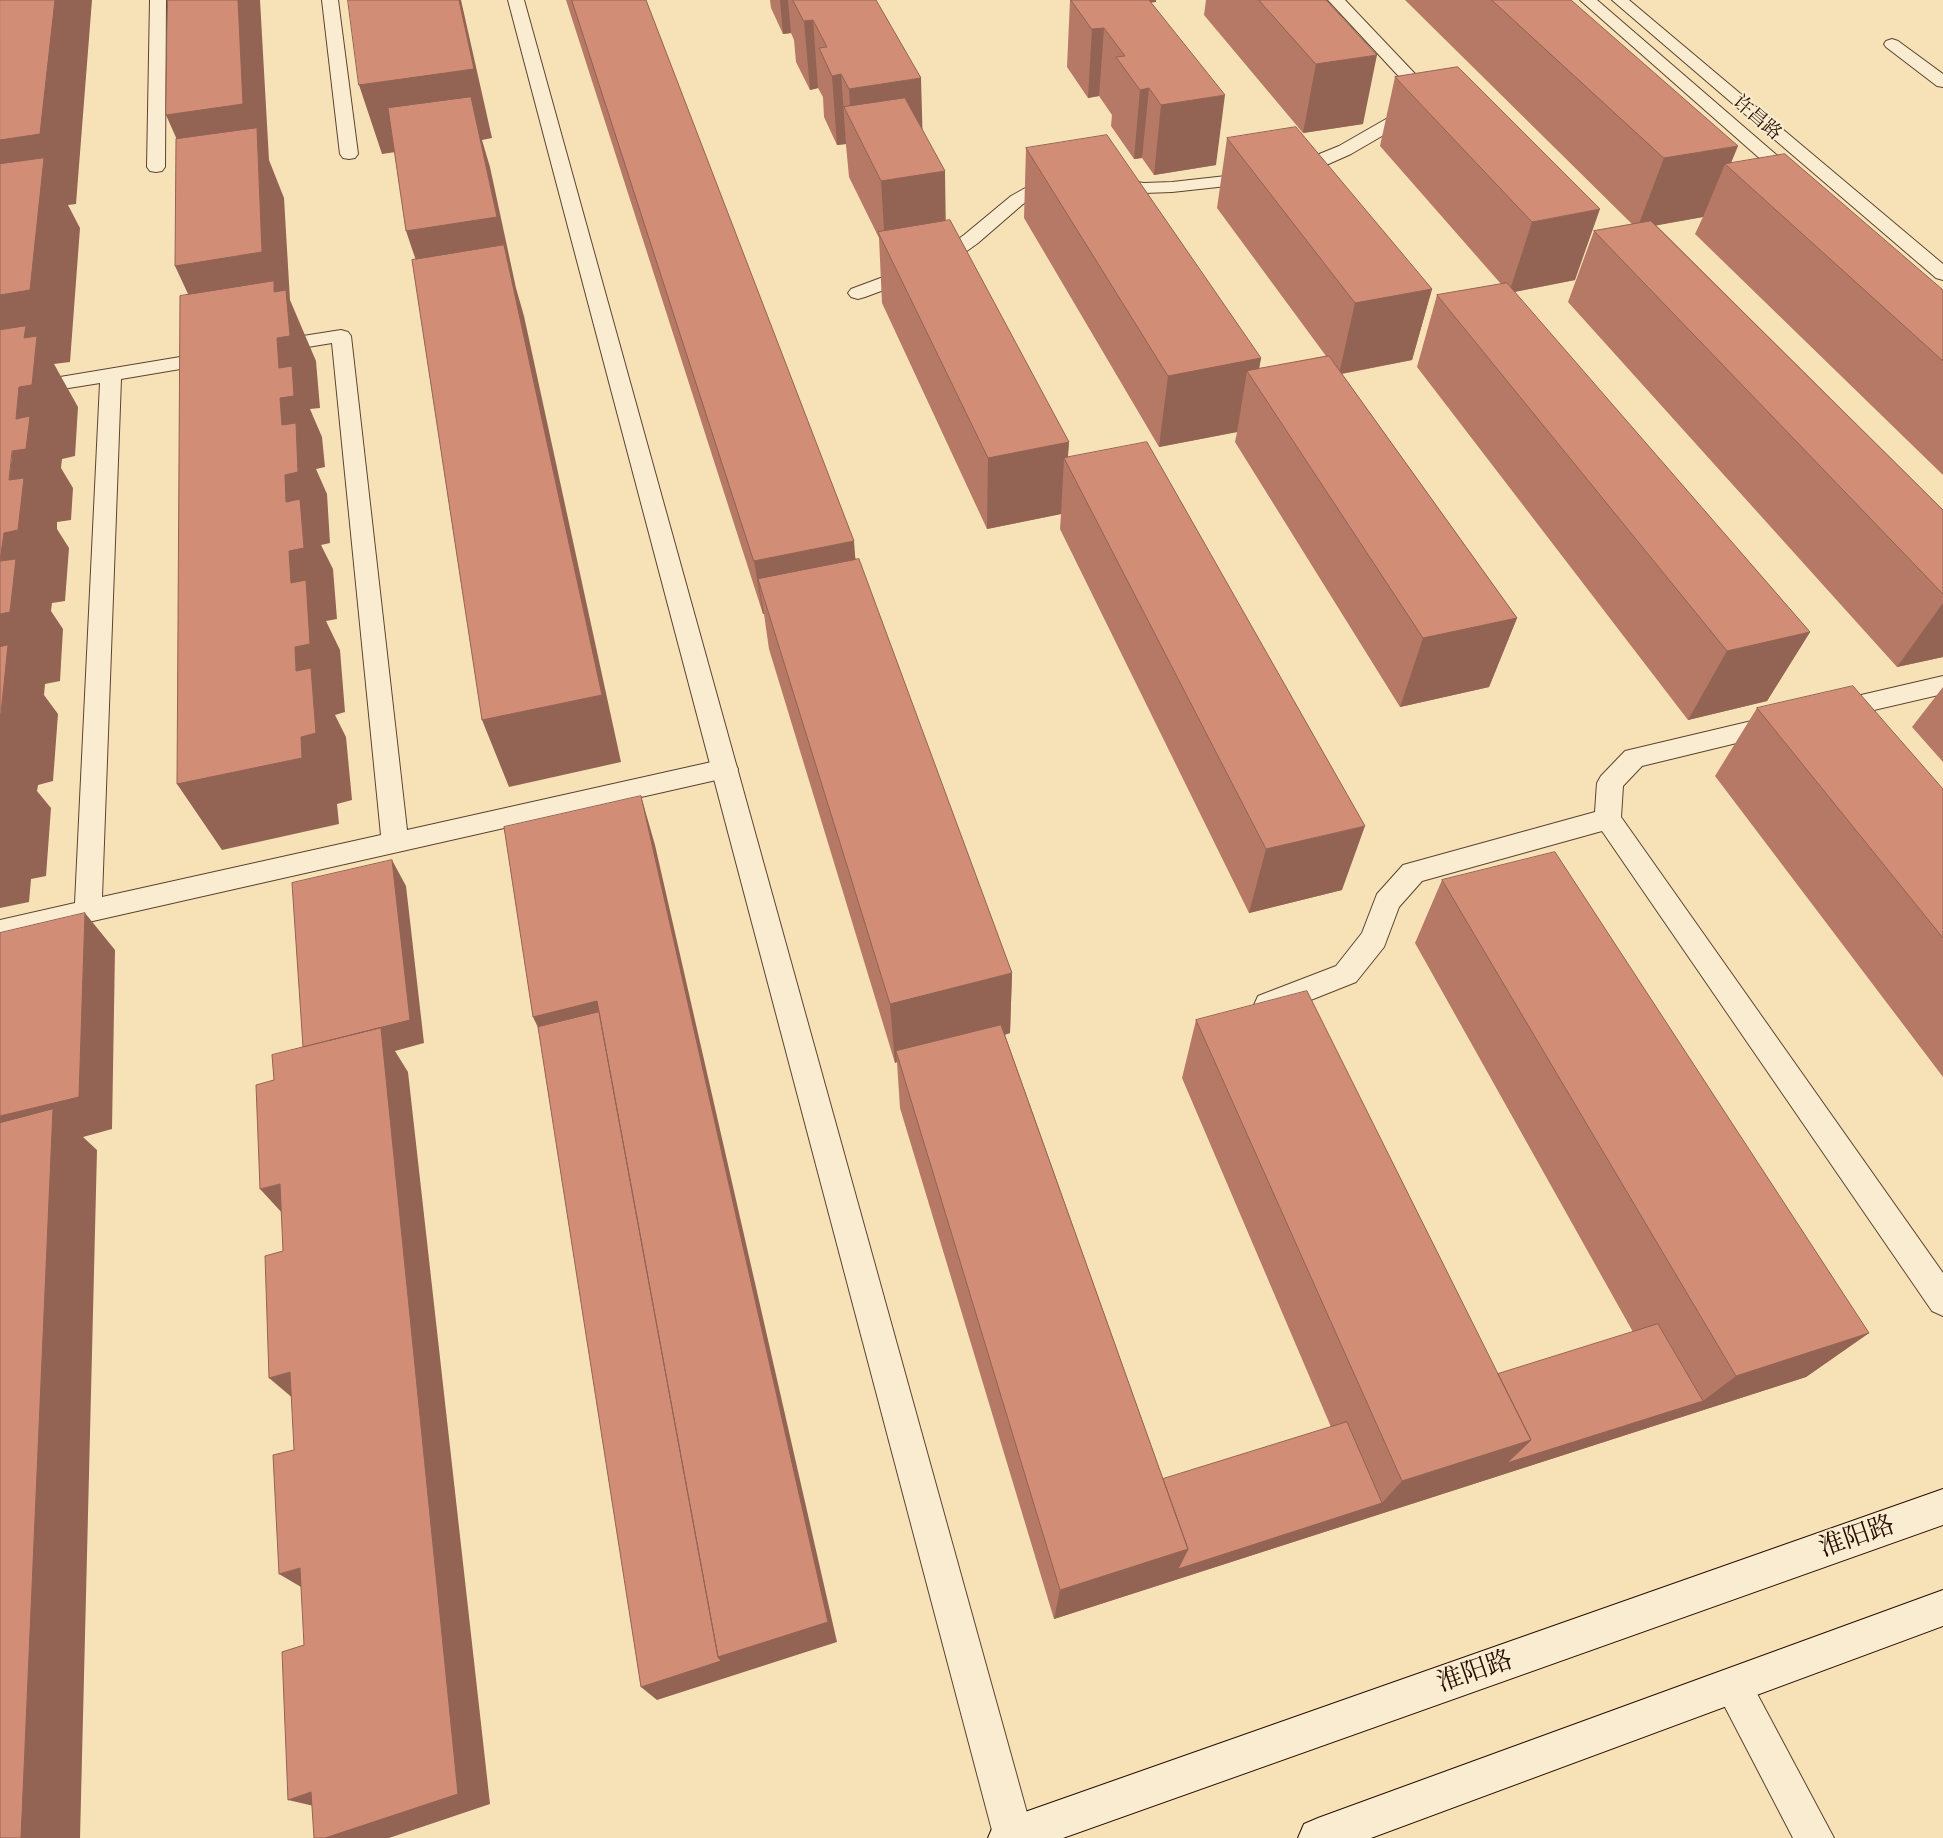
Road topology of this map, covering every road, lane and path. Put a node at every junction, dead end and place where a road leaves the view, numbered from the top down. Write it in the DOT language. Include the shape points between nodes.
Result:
graph roads {
  1 [pos="158,0"];
  2 [pos="330,0"];
  3 [pos="516,0"];
  4 [pos="1336,0"];
  5 [pos="1588,0"];
  6 [pos="1620,0"];
  7 [pos="1892,44"];
  8 [pos="1943,82"];
  9 [pos="349,154"];
  10 [pos="156,167"];
  11 [pos="1812,195"];
  12 [pos="1940,269"];
  13 [pos="858,293"];
  14 [pos="111,374"];
  15 [pos="0,393"];
  16 [pos="1943,685"];
  17 [pos="724,769"];
  18 [pos="1608,819"];
  19 [pos="395,843"];
  20 [pos="88,911"];
  21 [pos="0,931"];
  22 [pos="1268,1005"];
  23 [pos="1943,1300"];
  24 [pos="1943,1507"];
  25 [pos="1943,1608"];
  26 [pos="1733,1686"];
  27 [pos="1012,1837"];
  28 [pos="1318,1838"];
  29 [pos="1814,1838"];
  1 -- 10 [label="street"];
  2 -- 9 [label="street"];
  3 -- 17 [label="street"];
  4 -- 13 [label="street" via="1413,82 1413,102 1407,114 1345,150 1282,175 1172,187 1144,188 1082,181 1042,186 1017,200 971,240 936,264"];
  5 -- 11 [label="street, 许昌路"];
  6 -- 12 [label="street, 许昌路"];
  7 -- 8 [label="street"];
  14 -- 15 [label="street"];
  14 -- 19 [label="street" via="341,336"];
  14 -- 20 [label="street"];
  16 -- 18 [label="street" via="1634,758 1610,783"];
  17 -- 19 [label="street"];
  17 -- 27 [label="street"];
  18 -- 22 [label="street" via="1414,873 1387,902 1374,940 1346,974"];
  18 -- 23 [label="street"];
  19 -- 20 [label="street"];
  20 -- 21 [label="street"];
  24 -- 27 [label="street, 淮阳路"];
  25 -- 26 [label="street"];
  26 -- 28 [label="street"];
  26 -- 29 [label="street"];
}
